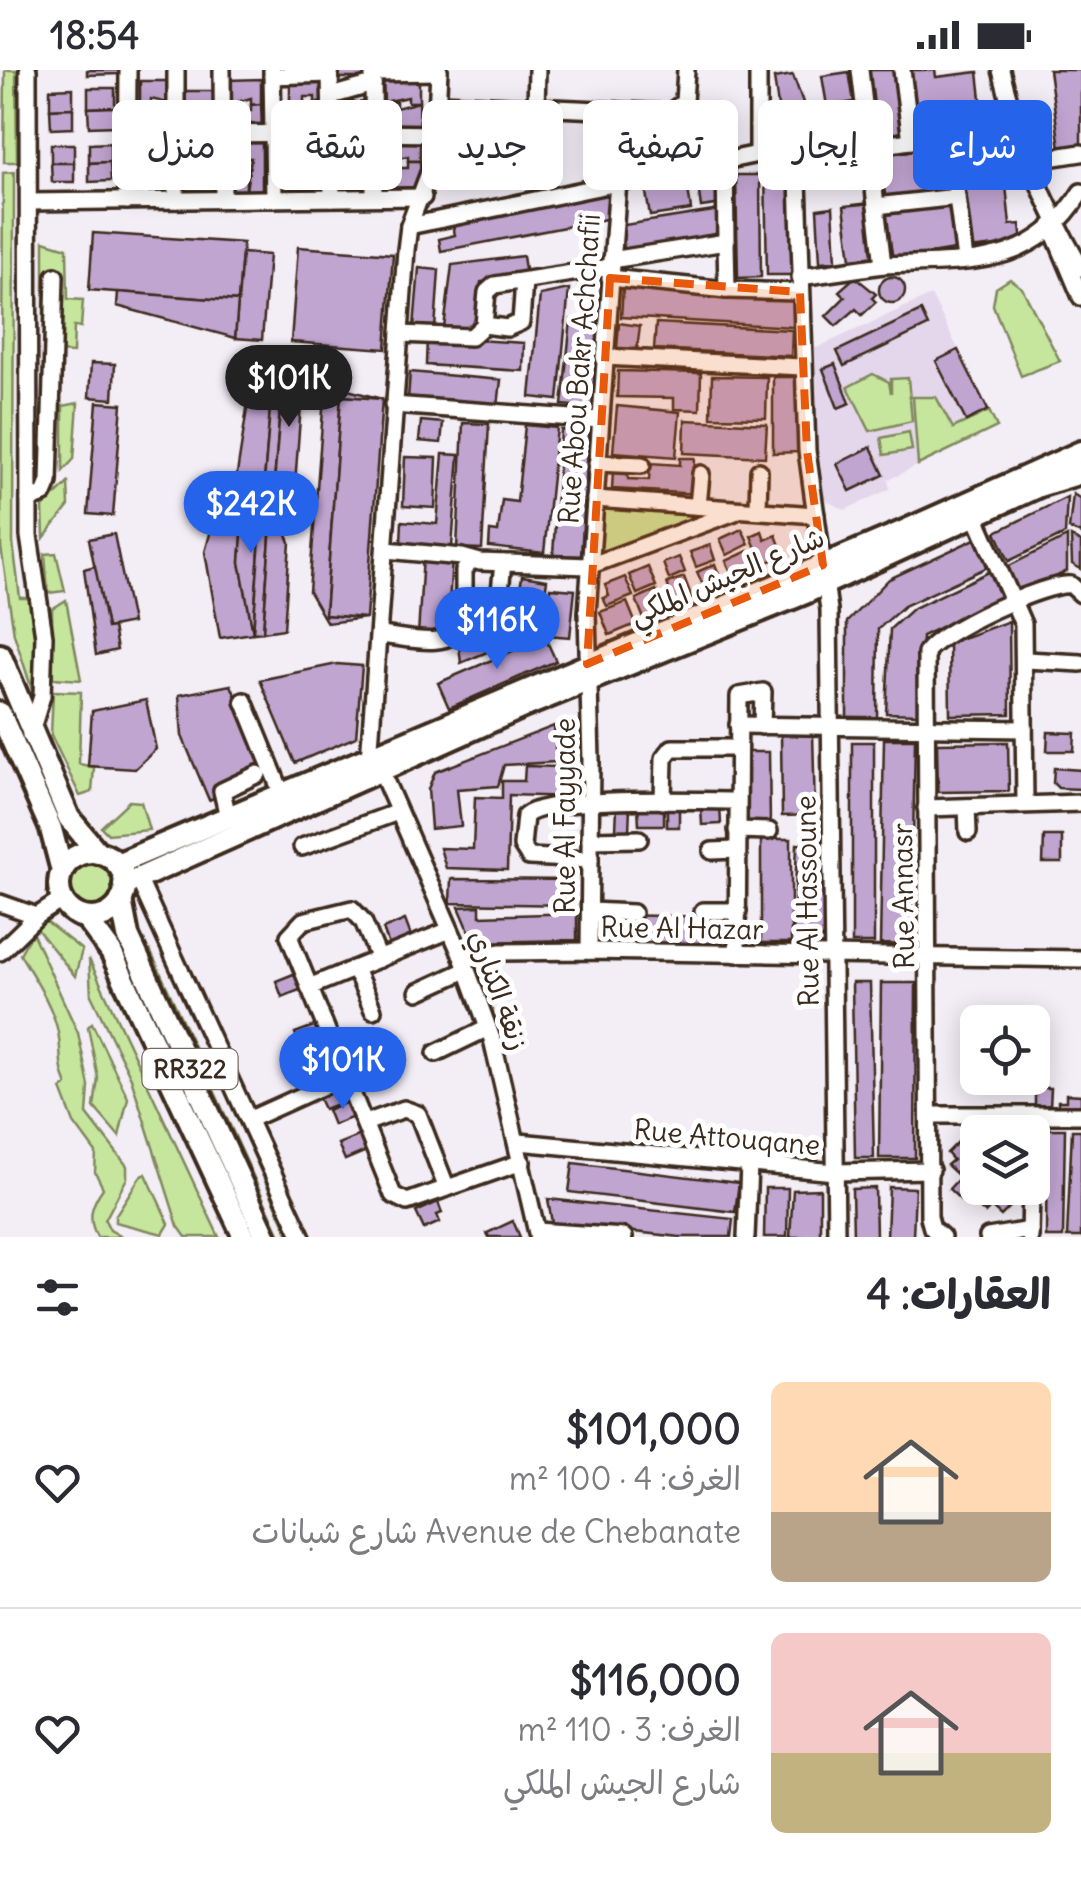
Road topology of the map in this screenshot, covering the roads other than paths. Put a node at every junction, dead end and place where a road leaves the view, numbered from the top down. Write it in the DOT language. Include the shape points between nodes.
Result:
graph roads {
  1 [pos="28,70"];
  2 [pos="128,70"];
  3 [pos="176,70"];
  4 [pos="222,70"];
  5 [pos="537,70"];
  6 [pos="686,70"];
  7 [pos="758,70"];
  8 [pos="860,70"];
  9 [pos="902,70"];
  10 [pos="1001,70"];
  11 [pos="439,71"];
  12 [pos="330,72"];
  13 [pos="272,73"];
  14 [pos="373,76"];
  15 [pos="330,96"];
  16 [pos="128,100"];
  17 [pos="176,100"];
  18 [pos="222,100"];
  19 [pos="272,100"];
  20 [pos="330,100"];
  21 [pos="439,100"];
  22 [pos="536,100"];
  23 [pos="758,100"];
  24 [pos="863,100"];
  25 [pos="1009,100"];
  26 [pos="563,109"];
  27 [pos="911,141"];
  28 [pos="893,142"];
  29 [pos="1081,153"];
  30 [pos="758,154"];
  31 [pos="738,158"];
  32 [pos="1052,158"];
  33 [pos="583,188"];
  34 [pos="127,190"];
  35 [pos="176,190"];
  36 [pos="223,190"];
  37 [pos="274,190"];
  38 [pos="332,190"];
  39 [pos="374,190"];
  40 [pos="425,190"];
  41 [pos="617,190"];
  42 [pos="725,190"];
  43 [pos="798,190"];
  44 [pos="874,190"];
  45 [pos="956,190"];
  46 [pos="1040,190"];
  47 [pos="1081,192"];
  48 [pos="424,196"];
  49 [pos="374,197"];
  50 [pos="957,197"];
  51 [pos="332,198"];
  52 [pos="274,199"];
  53 [pos="176,200"];
  54 [pos="223,200"];
  55 [pos="127,201"];
  56 [pos="28,202"];
  57 [pos="876,206"];
  58 [pos="409,226"];
  59 [pos="1053,226"];
  60 [pos="726,242"];
  61 [pos="883,258"];
  62 [pos="965,260"];
  63 [pos="1077,267"];
  64 [pos="611,268"];
  65 [pos="56,276"];
  66 [pos="800,284"];
  67 [pos="524,288"];
  68 [pos="727,290"];
  69 [pos="1081,297"];
  70 [pos="484,326"];
  71 [pos="400,334"];
  72 [pos="53,344"];
  73 [pos="604,357"];
  74 [pos="29,362"];
  75 [pos="802,367"];
  76 [pos="52,382"];
  77 [pos="394,405"];
  78 [pos="600,420"];
  79 [pos="1081,452"];
  80 [pos="598,463"];
  81 [pos="642,465"];
  82 [pos="759,471"];
  83 [pos="1081,472"];
  84 [pos="701,474"];
  85 [pos="595,499"];
  86 [pos="29,500"];
  87 [pos="698,506"];
  88 [pos="758,508"];
  89 [pos="735,512"];
  90 [pos="816,515"];
  91 [pos="974,516"];
  92 [pos="386,550"];
  93 [pos="471,560"];
  94 [pos="503,563"];
  95 [pos="589,566"];
  96 [pos="825,574"];
  97 [pos="1081,594"];
  98 [pos="1015,602"];
  99 [pos="464,625"];
  100 [pos="379,635"];
  101 [pos="0,656"];
  102 [pos="1026,660"];
  103 [pos="1081,663"];
  104 [pos="588,673"];
  105 [pos="244,701"];
  106 [pos="0,713"];
  107 [pos="738,725"];
  108 [pos="762,726"];
  109 [pos="832,729"];
  110 [pos="1024,729"];
  111 [pos="926,730"];
  112 [pos="30,735"];
  113 [pos="736,748"];
  114 [pos="377,763"];
  115 [pos="258,774"];
  116 [pos="282,794"];
  117 [pos="662,801"];
  118 [pos="737,802"];
  119 [pos="591,803"];
  120 [pos="1024,803"];
  121 [pos="1081,803"];
  122 [pos="968,807"];
  123 [pos="926,808"];
  124 [pos="398,812"];
  125 [pos="228,818"];
  126 [pos="737,830"];
  127 [pos="769,831"];
  128 [pos="968,832"];
  129 [pos="639,839"];
  130 [pos="590,840"];
  131 [pos="302,847"];
  132 [pos="737,850"];
  133 [pos="712,851"];
  134 [pos="108,859"];
  135 [pos="590,860"];
  136 [pos="62,871"];
  137 [pos="128,888"];
  138 [pos="63,900"];
  139 [pos="0,903"];
  140 [pos="590,911"];
  141 [pos="702,911"];
  142 [pos="738,911"];
  143 [pos="633,914"];
  144 [pos="37,916"];
  145 [pos="86,918"];
  146 [pos="450,930"];
  147 [pos="588,951"];
  148 [pos="0,952"];
  149 [pos="737,954"];
  150 [pos="833,955"];
  151 [pos="378,959"];
  152 [pos="930,959"];
  153 [pos="1081,959"];
  154 [pos="464,964"];
  155 [pos="354,969"];
  156 [pos="309,987"];
  157 [pos="418,992"];
  158 [pos="373,1010"];
  159 [pos="488,1028"];
  160 [pos="436,1053"];
  161 [pos="348,1075"];
  162 [pos="932,1115"];
  163 [pos="960,1115"];
  164 [pos="1050,1116"];
  165 [pos="1081,1116"];
  166 [pos="250,1119"];
  167 [pos="368,1122"];
  168 [pos="518,1142"];
  169 [pos="522,1162"];
  170 [pos="749,1165"];
  171 [pos="931,1170"];
  172 [pos="835,1172"];
  173 [pos="446,1186"];
  174 [pos="1031,1205"];
  175 [pos="538,1234"];
  176 [pos="1030,1234"];
  177 [pos="244,1237"];
  178 [pos="266,1237"];
  179 [pos="302,1237"];
  180 [pos="624,1237"];
  181 [pos="746,1237"];
  182 [pos="836,1237"];
  183 [pos="942,1237"];
  184 [pos="988,1237"];
  1 -- 56 [label="street"];
  2 -- 16 [label="street"];
  3 -- 17 [label="street"];
  4 -- 18 [label="street"];
  5 -- 22 [label="street"];
  6 -- 26 [label="street" via="684,102 674,112"];
  7 -- 23 [label="street"];
  8 -- 24 [label="street"];
  9 -- 27 [label="street"];
  10 -- 25 [label="street"];
  11 -- 14 [label="street"];
  11 -- 21 [label="street"];
  12 -- 13 [label="street"];
  12 -- 15 [label="street"];
  13 -- 19 [label="street"];
  14 -- 15 [label="street"];
  15 -- 20 [label="street"];
  27 -- 28 [label="street"];
  29 -- 32 [label="street"];
  30 -- 31 [label="street"];
  33 -- 58 [label="street"];
  34 -- 55 [label="street"];
  35 -- 53 [label="street"];
  36 -- 54 [label="street"];
  37 -- 52 [label="street"];
  38 -- 51 [label="street"];
  39 -- 49 [label="street"];
  40 -- 48 [label="street"];
  41 -- 64 [label="street, Rue Abou Bakr Achchafii"];
  42 -- 60 [label="street"];
  43 -- 66 [label="street, Rue Al Hassoune"];
  44 -- 57 [label="street"];
  45 -- 50 [label="street"];
  46 -- 59 [label="street"];
  47 -- 59 [label="street"];
  48 -- 49 [label="street"];
  48 -- 58 [label="street"];
  49 -- 51 [label="street"];
  50 -- 57 [label="street"];
  50 -- 62 [label="street"];
  51 -- 52 [label="street"];
  52 -- 54 [label="street"];
  53 -- 54 [label="street"];
  53 -- 55 [label="street"];
  55 -- 56 [label="street"];
  56 -- 74 [label="street"];
  57 -- 61 [label="street"];
  58 -- 71 [label="street"];
  59 -- 62 [label="street" via="1015,252"];
  59 -- 63 [label="street"];
  60 -- 64 [label="street"];
  60 -- 68 [label="street"];
  61 -- 62 [label="street"];
  61 -- 66 [label="street"];
  63 -- 69 [label="street"];
  64 -- 67 [label="street"];
  64 -- 68 [label="street"];
  64 -- 73 [label="street, Rue Abou Bakr Achchafii"];
  65 -- 72 [label="street"];
  66 -- 68 [label="street"];
  66 -- 75 [label="street, Rue Al Hassoune"];
  67 -- 70 [label="street" via="518,325"];
  67 -- 70 [label="street" via="490,288"];
  70 -- 71 [label="street" via="471,337"];
  71 -- 77 [label="street"];
  72 -- 74 [label="street"];
  72 -- 76 [label="street"];
  73 -- 75 [label="street"];
  73 -- 78 [label="street, Rue Abou Bakr Achchafii"];
  74 -- 76 [label="street"];
  74 -- 86 [label="street"];
  75 -- 90 [label="street, Rue Al Hassoune"];
  76 -- 86 [label="street" via="50,482 44,494"];
  77 -- 78 [label="street"];
  77 -- 92 [label="street"];
  78 -- 80 [label="street, Rue Abou Bakr Achchafii"];
  79 -- 96 [label="main road, شارع الجيش الملكي"];
  80 -- 81 [label="street"];
  80 -- 85 [label="street, Rue Abou Bakr Achchafii"];
  82 -- 88 [label="street"];
  83 -- 91 [label="main road, شارع الجيش الملكي"];
  84 -- 87 [label="street"];
  85 -- 87 [label="street"];
  85 -- 95 [label="street, Rue Abou Bakr Achchafii"];
  86 -- 112 [label="street" via="44,636 42,696"];
  87 -- 89 [label="street"];
  88 -- 89 [label="street"];
  88 -- 90 [label="street"];
  89 -- 95 [label="street"];
  90 -- 96 [label="street, Rue Al Hassoune"];
  91 -- 96 [label="main road, شارع الجيش الملكي"];
  91 -- 98 [label="street"];
  92 -- 93 [label="street"];
  92 -- 100 [label="street"];
  93 -- 94 [label="street"];
  93 -- 99 [label="street" via="464,571"];
  94 -- 95 [label="street"];
  94 -- 99 [label="street" via="498,610"];
  95 -- 104 [label="street, Rue Abou Bakr Achchafii"];
  96 -- 104 [label="main road, شارع الجيش الملكي"];
  96 -- 109 [label="street, Rue Al Hassoune"];
  97 -- 98 [label="street, Rue Annasr" via="1060,583"];
  98 -- 102 [label="street"];
  98 -- 111 [label="street, Rue Annasr" via="930,646"];
  99 -- 100 [label="street" via="443,640"];
  100 -- 114 [label="street" via="370,746"];
  101 -- 112 [label="main road, RR322"];
  102 -- 103 [label="street"];
  102 -- 110 [label="street"];
  104 -- 114 [label="main road, شارع الجيش الملكي"];
  104 -- 119 [label="street, Rue Al Fayyade"];
  105 -- 116 [label="street"];
  106 -- 136 [label="main road" via="51,829"];
  107 -- 108 [label="street"];
  107 -- 108 [label="street" via="739,696 764,692"];
  107 -- 113 [label="street"];
  108 -- 109 [label="street"];
  109 -- 111 [label="street"];
  109 -- 150 [label="street, Rue Al Hassoune"];
  110 -- 111 [label="street"];
  110 -- 120 [label="street"];
  111 -- 123 [label="street, Rue Annasr"];
  112 -- 134 [label="main road, RR322" via="70,818"];
  113 -- 117 [label="street" via="672,748 664,758"];
  113 -- 118 [label="street"];
  114 -- 116 [label="main road, شارع الجيش الملكي"];
  114 -- 124 [label="street, زنقة الكناري"];
  114 -- 137 [label="main road, شارع الجيش الملكي"];
  115 -- 125 [label="street" via="222,791"];
  116 -- 125 [label="main road, شارع الجيش الملكي"];
  117 -- 118 [label="street"];
  117 -- 119 [label="street"];
  118 -- 126 [label="street"];
  119 -- 130 [label="street, Rue Al Fayyade"];
  119 -- 135 [label="street" via="530,811 522,846 534,860"];
  120 -- 121 [label="street"];
  120 -- 122 [label="street"];
  122 -- 123 [label="street"];
  122 -- 128 [label="street"];
  123 -- 152 [label="street, Rue Annasr"];
  124 -- 131 [label="street"];
  124 -- 146 [label="street, زنقة الكناري"];
  125 -- 134 [label="main road, شارع الجيش الملكي"];
  126 -- 127 [label="street"];
  126 -- 132 [label="street"];
  129 -- 130 [label="street"];
  130 -- 135 [label="street, Rue Al Fayyade"];
  132 -- 133 [label="street"];
  132 -- 142 [label="street"];
  134 -- 136 [label="main road" via="77,856"];
  134 -- 137 [label="main road, RR322"];
  135 -- 140 [label="street, Rue Al Fayyade"];
  136 -- 138 [label="main road"];
  137 -- 145 [label="main road" via="106,915"];
  137 -- 166 [label="street"];
  137 -- 178 [label="main road, RR322" via="128,936"];
  138 -- 144 [label="street"];
  138 -- 145 [label="main road, RR322"];
  139 -- 144 [label="street"];
  140 -- 143 [label="street"];
  140 -- 147 [label="street, Rue Al Fayyade"];
  141 -- 142 [label="street"];
  142 -- 149 [label="street"];
  144 -- 148 [label="street"];
  145 -- 177 [label="main road, RR322" via="111,952"];
  146 -- 151 [label="street"];
  146 -- 154 [label="street, زنقة الكناري"];
  147 -- 149 [label="street, Rue Al Hazar"];
  147 -- 154 [label="street, Rue Al Hazar" via="501,952"];
  149 -- 150 [label="street, Rue Al Hazar"];
  150 -- 152 [label="street, Rue Al Hazar"];
  150 -- 172 [label="street, Rue Al Hassoune"];
  151 -- 155 [label="street"];
  151 -- 156 [label="street" via="352,909 303,921 292,929 290,943"];
  152 -- 153 [label="street, Rue Al Hazar"];
  152 -- 162 [label="street, Rue Annasr"];
  154 -- 157 [label="street, Rue Al Hazar"];
  154 -- 159 [label="street, زنقة الكناري"];
  155 -- 156 [label="street"];
  155 -- 158 [label="street"];
  156 -- 161 [label="street"];
  159 -- 160 [label="street"];
  159 -- 168 [label="street, زنقة الكناري"];
  161 -- 166 [label="street"];
  161 -- 167 [label="street"];
  162 -- 163 [label="street"];
  162 -- 171 [label="street, Rue Annasr"];
  164 -- 165 [label="street"];
  166 -- 179 [label="street"];
  167 -- 173 [label="street" via="404,1109 418,1114"];
  167 -- 173 [label="street" via="397,1199 407,1202"];
  168 -- 169 [label="street, زنقة الكناري"];
  168 -- 170 [label="street, Rue Attouqane"];
  169 -- 173 [label="street"];
  169 -- 175 [label="street, زنقة الكناري"];
  170 -- 172 [label="street, Rue Attouqane"];
  170 -- 181 [label="street"];
  171 -- 172 [label="street, Rue Attouqane"];
  171 -- 183 [label="street, Rue Annasr" via="929,1217"];
  172 -- 182 [label="street, Rue Al Hassoune"];
  174 -- 176 [label="street"];
  175 -- 180 [label="street"];
  176 -- 184 [label="street"];
}
